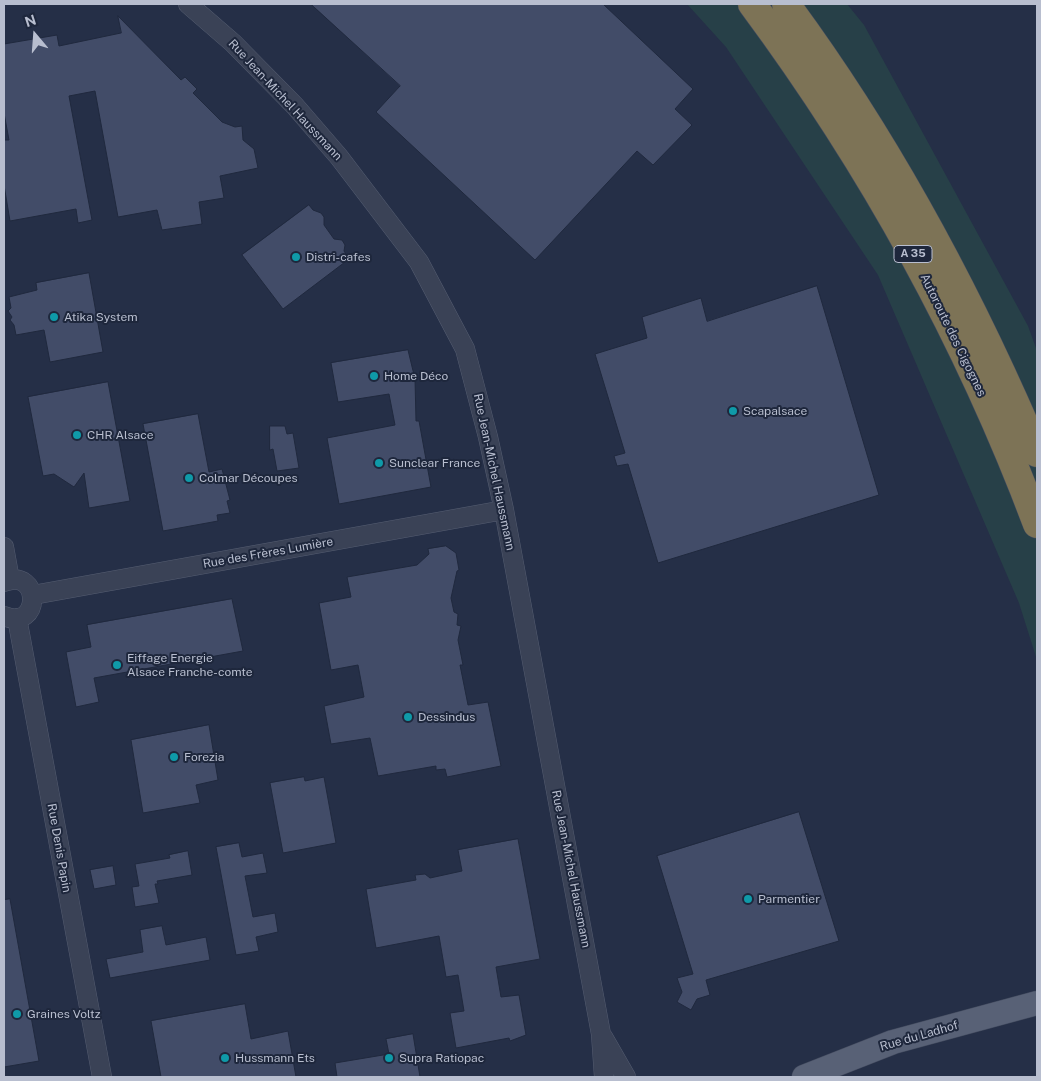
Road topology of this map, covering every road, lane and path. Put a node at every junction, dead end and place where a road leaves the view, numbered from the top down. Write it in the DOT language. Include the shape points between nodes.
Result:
graph roads {
  1 [pos="188,4"];
  2 [pos="752,4"];
  3 [pos="786,4"];
  4 [pos="1037,453"];
  5 [pos="504,510"];
  6 [pos="1037,524"];
  7 [pos="4,547"];
  8 [pos="7,581"];
  9 [pos="33,595"];
  10 [pos="10,617"];
  11 [pos="1037,1003"];
  12 [pos="601,1034"];
  13 [pos="102,1077"];
  14 [pos="604,1077"];
  15 [pos="626,1077"];
  16 [pos="804,1077"];
  1 -- 5 [label="street, Rue Jean-Michel Haussmann" via="233,43 295,106 339,157 419,262 465,349"];
  2 -- 6 [label="highway, Autoroute des Cigognes / A 35" via="833,121 919,265 962,349"];
  3 -- 4 [label="highway, A 35" via="857,106 941,251 986,338"];
  5 -- 9 [label="street, Rue des Frères Lumière"];
  5 -- 12 [label="street, Rue Jean-Michel Haussmann"];
  7 -- 8 [label="street"];
  8 -- 9 [label="street" via="25,583"];
  9 -- 10 [label="street" via="30,610"];
  10 -- 13 [label="street, Rue Denis Papin"];
  11 -- 16 [label="main road, Rue du Ladhof" via="893,1042"];
  12 -- 14 [label="street, Rue Jean-Michel Haussmann"];
  12 -- 15 [label="street, Rue Jean-Michel Haussmann"];
}
